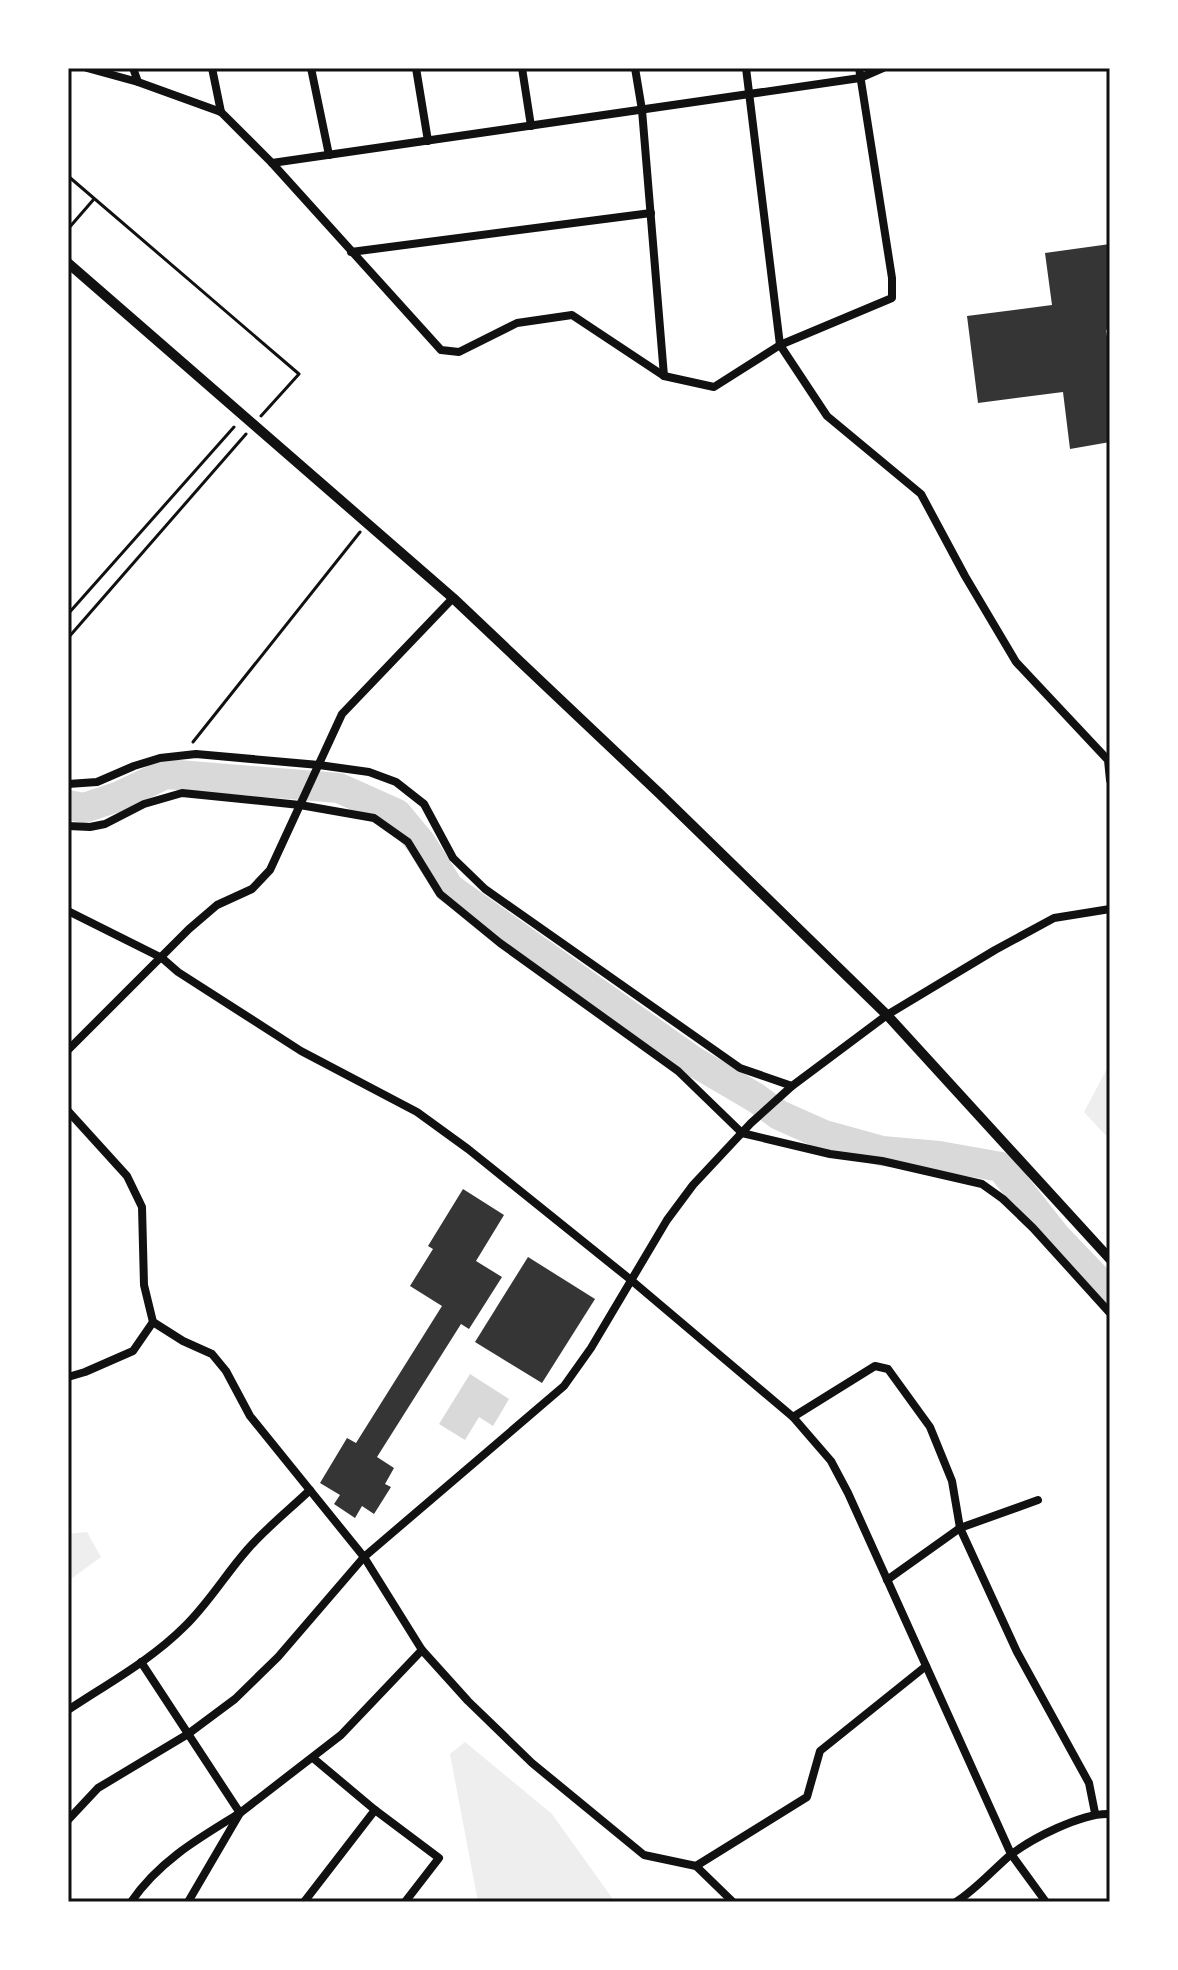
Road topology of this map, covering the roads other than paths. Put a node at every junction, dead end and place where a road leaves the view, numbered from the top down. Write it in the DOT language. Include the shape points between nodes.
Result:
graph roads {
  1 [pos="87,68"];
  2 [pos="133,68"];
  3 [pos="212,68"];
  4 [pos="311,68"];
  5 [pos="416,68"];
  6 [pos="522,68"];
  7 [pos="635,68"];
  8 [pos="746,68"];
  9 [pos="883,68"];
  10 [pos="859,73"];
  11 [pos="138,82"];
  12 [pos="750,94"];
  13 [pos="642,110"];
  14 [pos="221,112"];
  15 [pos="531,126"];
  16 [pos="428,141"];
  17 [pos="329,155"];
  18 [pos="272,163"];
  19 [pos="651,213"];
  20 [pos="351,252"];
  21 [pos="68,263"];
  22 [pos="780,345"];
  23 [pos="664,376"];
  24 [pos="453,598"];
  25 [pos="319,765"];
  26 [pos="1110,780"];
  27 [pos="68,784"];
  28 [pos="300,805"];
  29 [pos="68,826"];
  30 [pos="1110,909"];
  31 [pos="68,911"];
  32 [pos="162,958"];
  33 [pos="887,1015"];
  34 [pos="68,1050"];
  35 [pos="792,1086"];
  36 [pos="68,1111"];
  37 [pos="742,1133"];
  38 [pos="1110,1259"];
  39 [pos="631,1280"];
  40 [pos="1110,1313"];
  41 [pos="153,1322"];
  42 [pos="68,1377"];
  43 [pos="793,1417"];
  44 [pos="310,1490"];
  45 [pos="1038,1500"];
  46 [pos="960,1528"];
  47 [pos="364,1557"];
  48 [pos="887,1580"];
  49 [pos="422,1650"];
  50 [pos="141,1662"];
  51 [pos="926,1666"];
  52 [pos="68,1710"];
  53 [pos="188,1734"];
  54 [pos="313,1758"];
  55 [pos="375,1810"];
  56 [pos="240,1813"];
  57 [pos="1095,1813"];
  58 [pos="1110,1814"];
  59 [pos="68,1820"];
  60 [pos="1011,1854"];
  61 [pos="696,1866"];
  62 [pos="131,1902"];
  63 [pos="188,1902"];
  64 [pos="304,1902"];
  65 [pos="405,1902"];
  66 [pos="733,1902"];
  67 [pos="956,1902"];
  68 [pos="1046,1902"];
  1 -- 11 [label="street"];
  2 -- 11 [label="street"];
  3 -- 14 [label="street"];
  4 -- 17 [label="street"];
  5 -- 16 [label="street"];
  6 -- 15 [label="street"];
  7 -- 13 [label="street"];
  8 -- 12 [label="street"];
  9 -- 10 [label="street"];
  10 -- 12 [label="street"];
  10 -- 22 [label="street" via="892,298"];
  11 -- 14 [label="street"];
  12 -- 13 [label="street"];
  12 -- 22 [label="street"];
  13 -- 15 [label="street"];
  13 -- 19 [label="street"];
  14 -- 18 [label="street"];
  15 -- 16 [label="street"];
  16 -- 17 [label="street"];
  17 -- 18 [label="street"];
  18 -- 20 [label="street"];
  19 -- 20 [label="street"];
  19 -- 23 [label="street"];
  20 -- 23 [label="street" via="441,350 459,352 517,323 572,315"];
  21 -- 24 [label="street"];
  22 -- 23 [label="street" via="714,387"];
  22 -- 26 [label="street" via="827,416 921,494 1016,662 1108,760"];
  24 -- 25 [label="street" via="342,714"];
  24 -- 33 [label="street"];
  25 -- 27 [label="street" via="194,755 160,758 97,782"];
  25 -- 28 [label="street"];
  25 -- 35 [label="street" via="396,782 424,804 453,858 485,889 740,1068"];
  28 -- 29 [label="street" via="182,793 105,824"];
  28 -- 32 [label="street" via="270,870 252,889 217,905"];
  28 -- 37 [label="street" via="374,818 408,842 440,894 678,1071"];
  30 -- 33 [label="street" via="1054,918"];
  31 -- 32 [label="street"];
  32 -- 34 [label="street"];
  32 -- 39 [label="street" via="301,1051 417,1112"];
  33 -- 35 [label="street"];
  33 -- 38 [label="street"];
  35 -- 37 [label="street"];
  36 -- 41 [label="street" via="127,1176 142,1207 144,1285"];
  37 -- 39 [label="street" via="693,1185"];
  37 -- 40 [label="street" via="982,1184 1033,1228"];
  39 -- 43 [label="street"];
  39 -- 47 [label="street" via="564,1386"];
  41 -- 42 [label="street" via="133,1351"];
  41 -- 44 [label="street" via="212,1354 250,1416"];
  43 -- 46 [label="street" via="875,1366 888,1369 930,1427 952,1481"];
  43 -- 48 [label="street" via="831,1461"];
  44 -- 47 [label="street"];
  44 -- 50 [label="street" via="250,1547 183,1629"];
  45 -- 46 [label="street"];
  46 -- 48 [label="street"];
  46 -- 57 [label="street" via="1017,1652 1089,1783"];
  47 -- 49 [label="street"];
  47 -- 53 [label="street" via="278,1657"];
  48 -- 51 [label="street"];
  49 -- 54 [label="street"];
  49 -- 61 [label="street" via="532,1763 644,1855"];
  50 -- 52 [label="street"];
  50 -- 53 [label="street"];
  51 -- 60 [label="street"];
  51 -- 61 [label="street" via="820,1751 807,1797"];
  53 -- 56 [label="street"];
  53 -- 59 [label="street" via="98,1788"];
  54 -- 55 [label="street"];
  54 -- 56 [label="street"];
  55 -- 64 [label="street"];
  55 -- 65 [label="street" via="439,1858"];
  56 -- 62 [label="street" via="182,1848 146,1880"];
  56 -- 63 [label="street"];
  57 -- 58 [label="street"];
  57 -- 60 [label="street"];
  60 -- 67 [label="street"];
  60 -- 68 [label="street"];
  61 -- 66 [label="street"];
}
